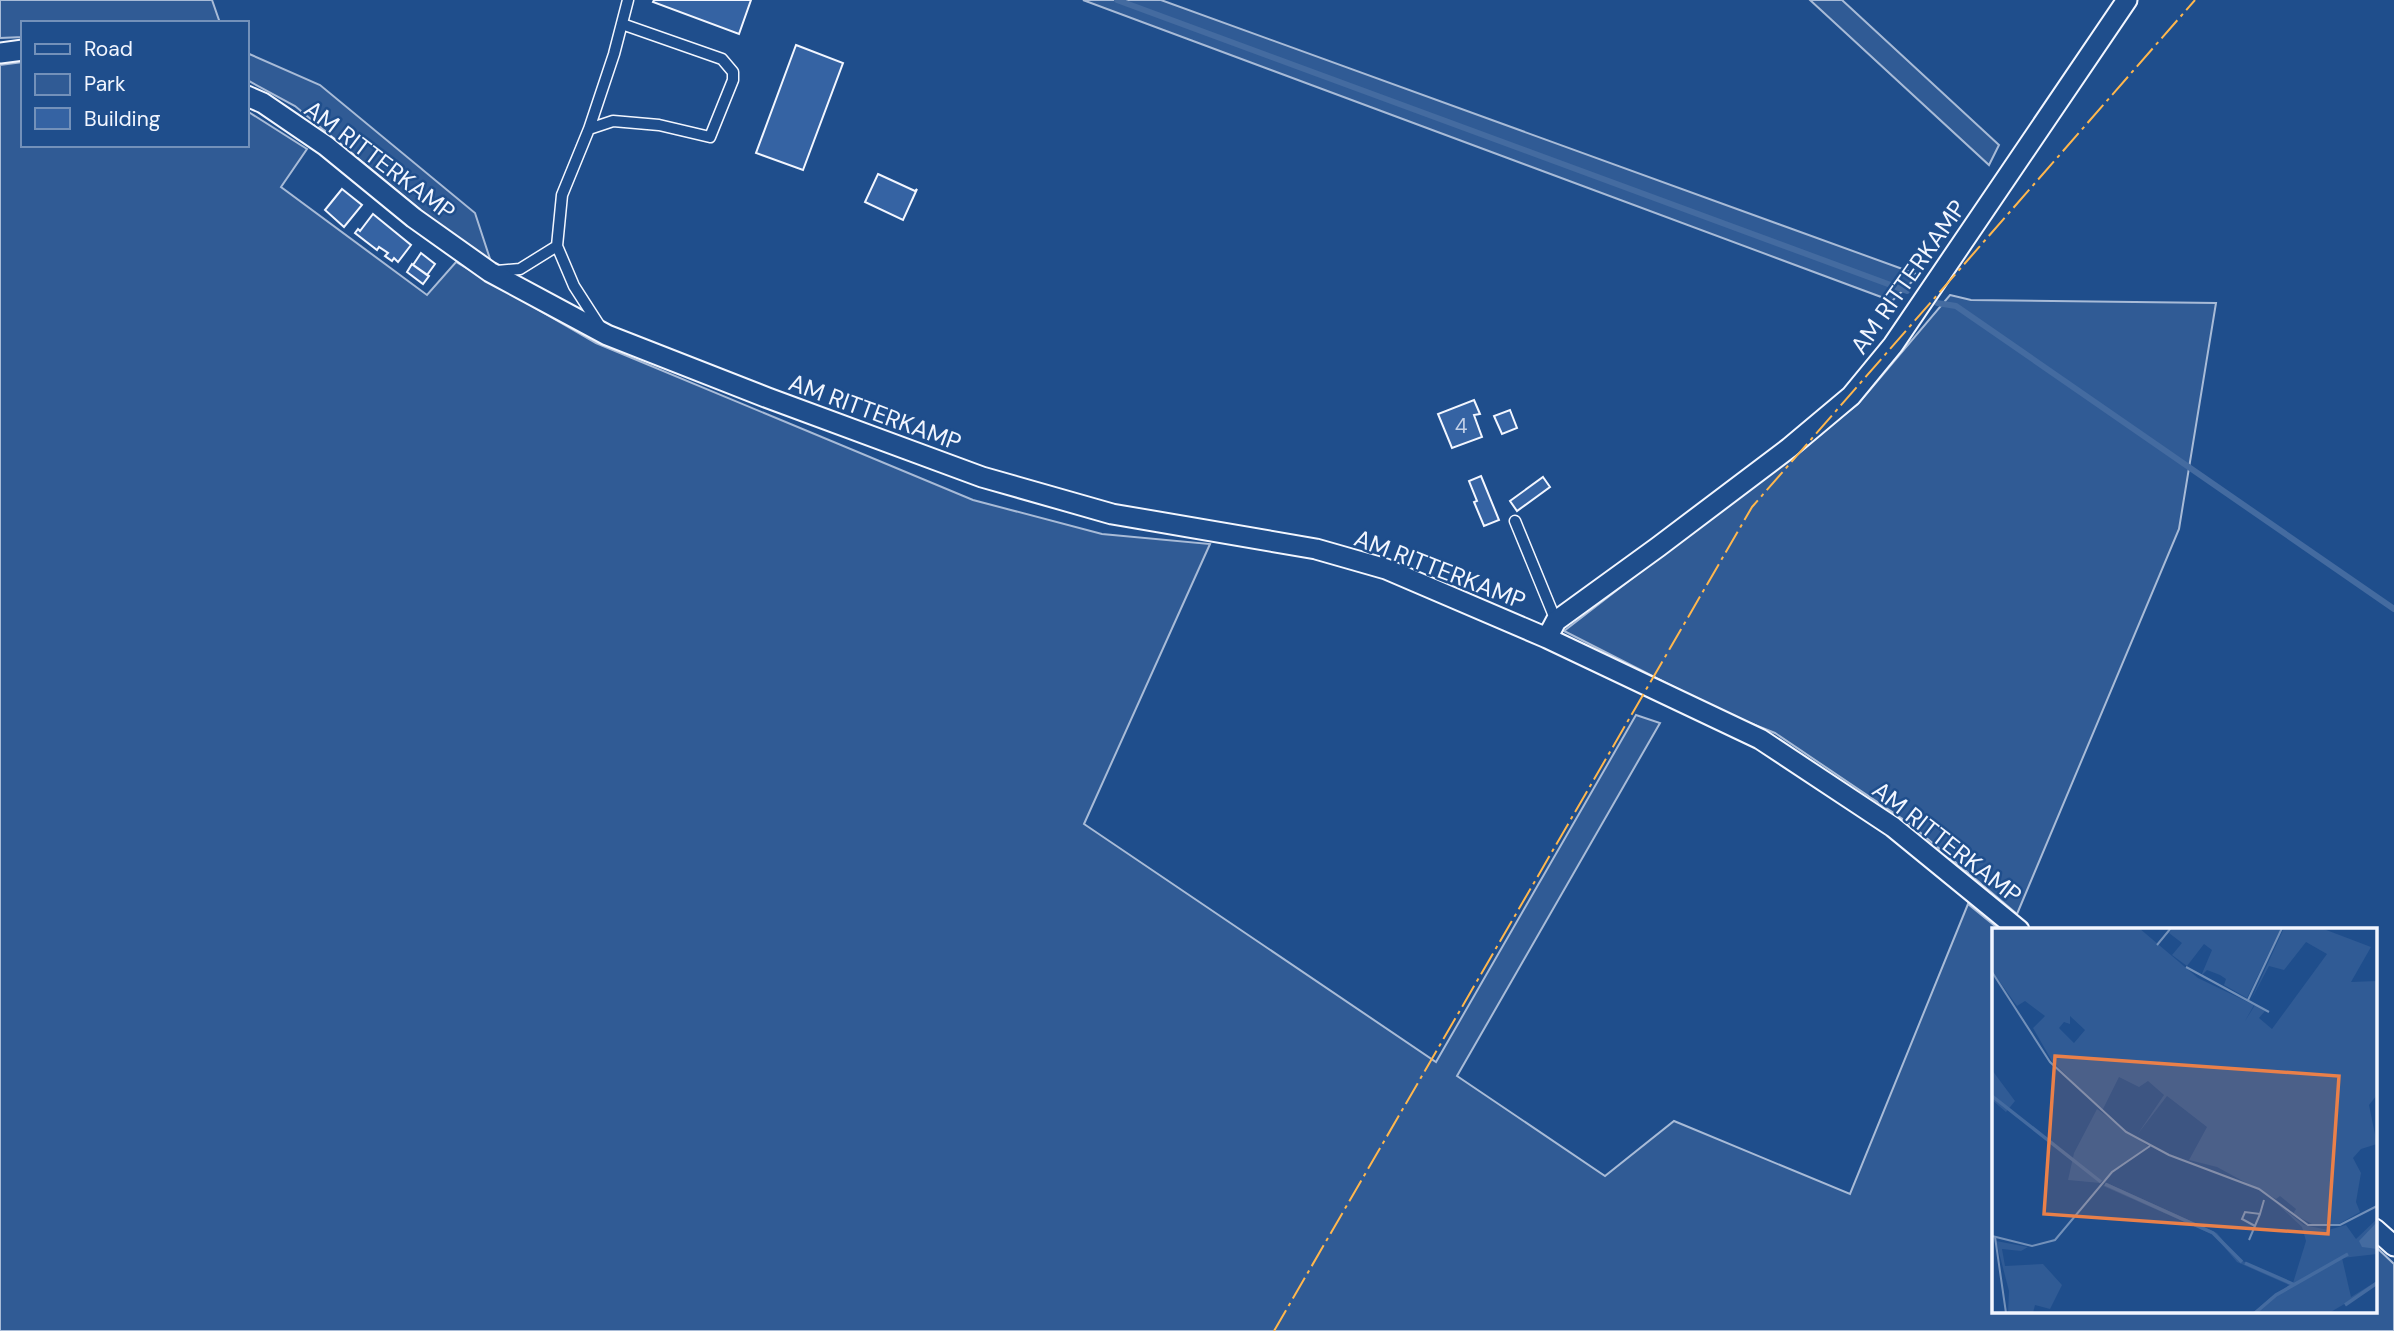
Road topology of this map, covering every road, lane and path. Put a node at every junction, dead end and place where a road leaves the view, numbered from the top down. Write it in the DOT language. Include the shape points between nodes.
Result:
graph roads {
  1 [pos="628,0"];
  2 [pos="2127,0"];
  3 [pos="622,24"];
  4 [pos="21,50"];
  5 [pos="0,53"];
  6 [pos="248,96"];
  7 [pos="589,129"];
  8 [pos="557,246"];
  9 [pos="490,272"];
  10 [pos="607,335"];
  11 [pos="1515,521"];
  12 [pos="1551,630"];
  13 [pos="2017,928"];
  14 [pos="2376,1230"];
  15 [pos="2394,1246"];
  1 -- 3 [label="lane"];
  2 -- 12 [label="street, AM RITTERKAMP" via="1893,345 1851,396"];
  3 -- 7 [label="lane"];
  3 -- 7 [label="lane" via="722,59 733,72 733,80 710,137 614,121"];
  4 -- 5 [label="street"];
  6 -- 9 [label="street, AM RITTERKAMP" via="326,146"];
  7 -- 8 [label="lane" via="562,195"];
  8 -- 9 [label="lane" via="520,269"];
  8 -- 10 [label="lane" via="574,286"];
  9 -- 10 [label="street, AM RITTERKAMP"];
  10 -- 12 [label="street, AM RITTERKAMP" via="982,477 1112,514 1316,549"];
  11 -- 12 [label="lane"];
  12 -- 13 [label="street, AM RITTERKAMP" via="1760,739 1893,827"];
  14 -- 15 [label="street"];
}
